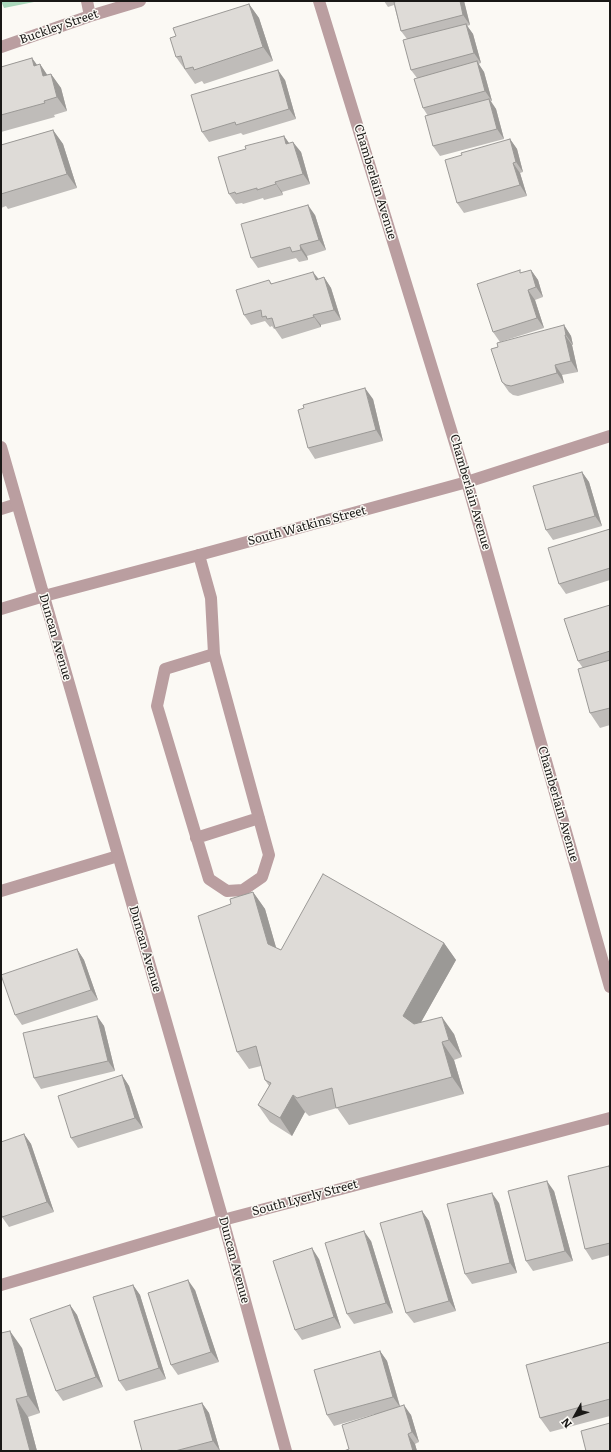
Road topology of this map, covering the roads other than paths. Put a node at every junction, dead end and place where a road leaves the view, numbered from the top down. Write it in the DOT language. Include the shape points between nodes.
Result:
graph roads {
  1 [pos="87,1"];
  2 [pos="140,1"];
  3 [pos="319,1"];
  4 [pos="90,16"];
  5 [pos="1,46"];
  6 [pos="610,436"];
  7 [pos="1,447"];
  8 [pos="467,482"];
  9 [pos="17,504"];
  10 [pos="1,509"];
  11 [pos="199,555"];
  12 [pos="44,596"];
  13 [pos="1,609"];
  14 [pos="214,654"];
  15 [pos="259,818"];
  16 [pos="196,838"];
  17 [pos="118,856"];
  18 [pos="1,891"];
  19 [pos="610,987"];
  20 [pos="610,1118"];
  21 [pos="222,1220"];
  22 [pos="1,1285"];
  23 [pos="286,1451"];
  1 -- 4 [label="street"];
  2 -- 4 [label="street, Buckley Street"];
  3 -- 8 [label="street, Chamberlain Avenue"];
  4 -- 5 [label="street, Buckley Street"];
  6 -- 8 [label="street, South Watkins Street"];
  7 -- 9 [label="street, Duncan Avenue"];
  8 -- 11 [label="street, South Watkins Street"];
  8 -- 19 [label="street, Chamberlain Avenue"];
  9 -- 10 [label="street"];
  9 -- 12 [label="street, Duncan Avenue"];
  11 -- 12 [label="street, South Watkins Street"];
  11 -- 14 [label="street" via="211,598"];
  12 -- 13 [label="street, South Watkins Street"];
  12 -- 17 [label="street, Duncan Avenue"];
  14 -- 15 [label="street"];
  14 -- 16 [label="street" via="165,669 157,706"];
  15 -- 16 [label="street"];
  15 -- 16 [label="street" via="269,855 262,877 243,890 227,891 209,879"];
  17 -- 18 [label="street"];
  17 -- 21 [label="street, Duncan Avenue"];
  20 -- 21 [label="street, South Lyerly Street"];
  21 -- 22 [label="street, South Lyerly Street"];
  21 -- 23 [label="street, Duncan Avenue"];
}
